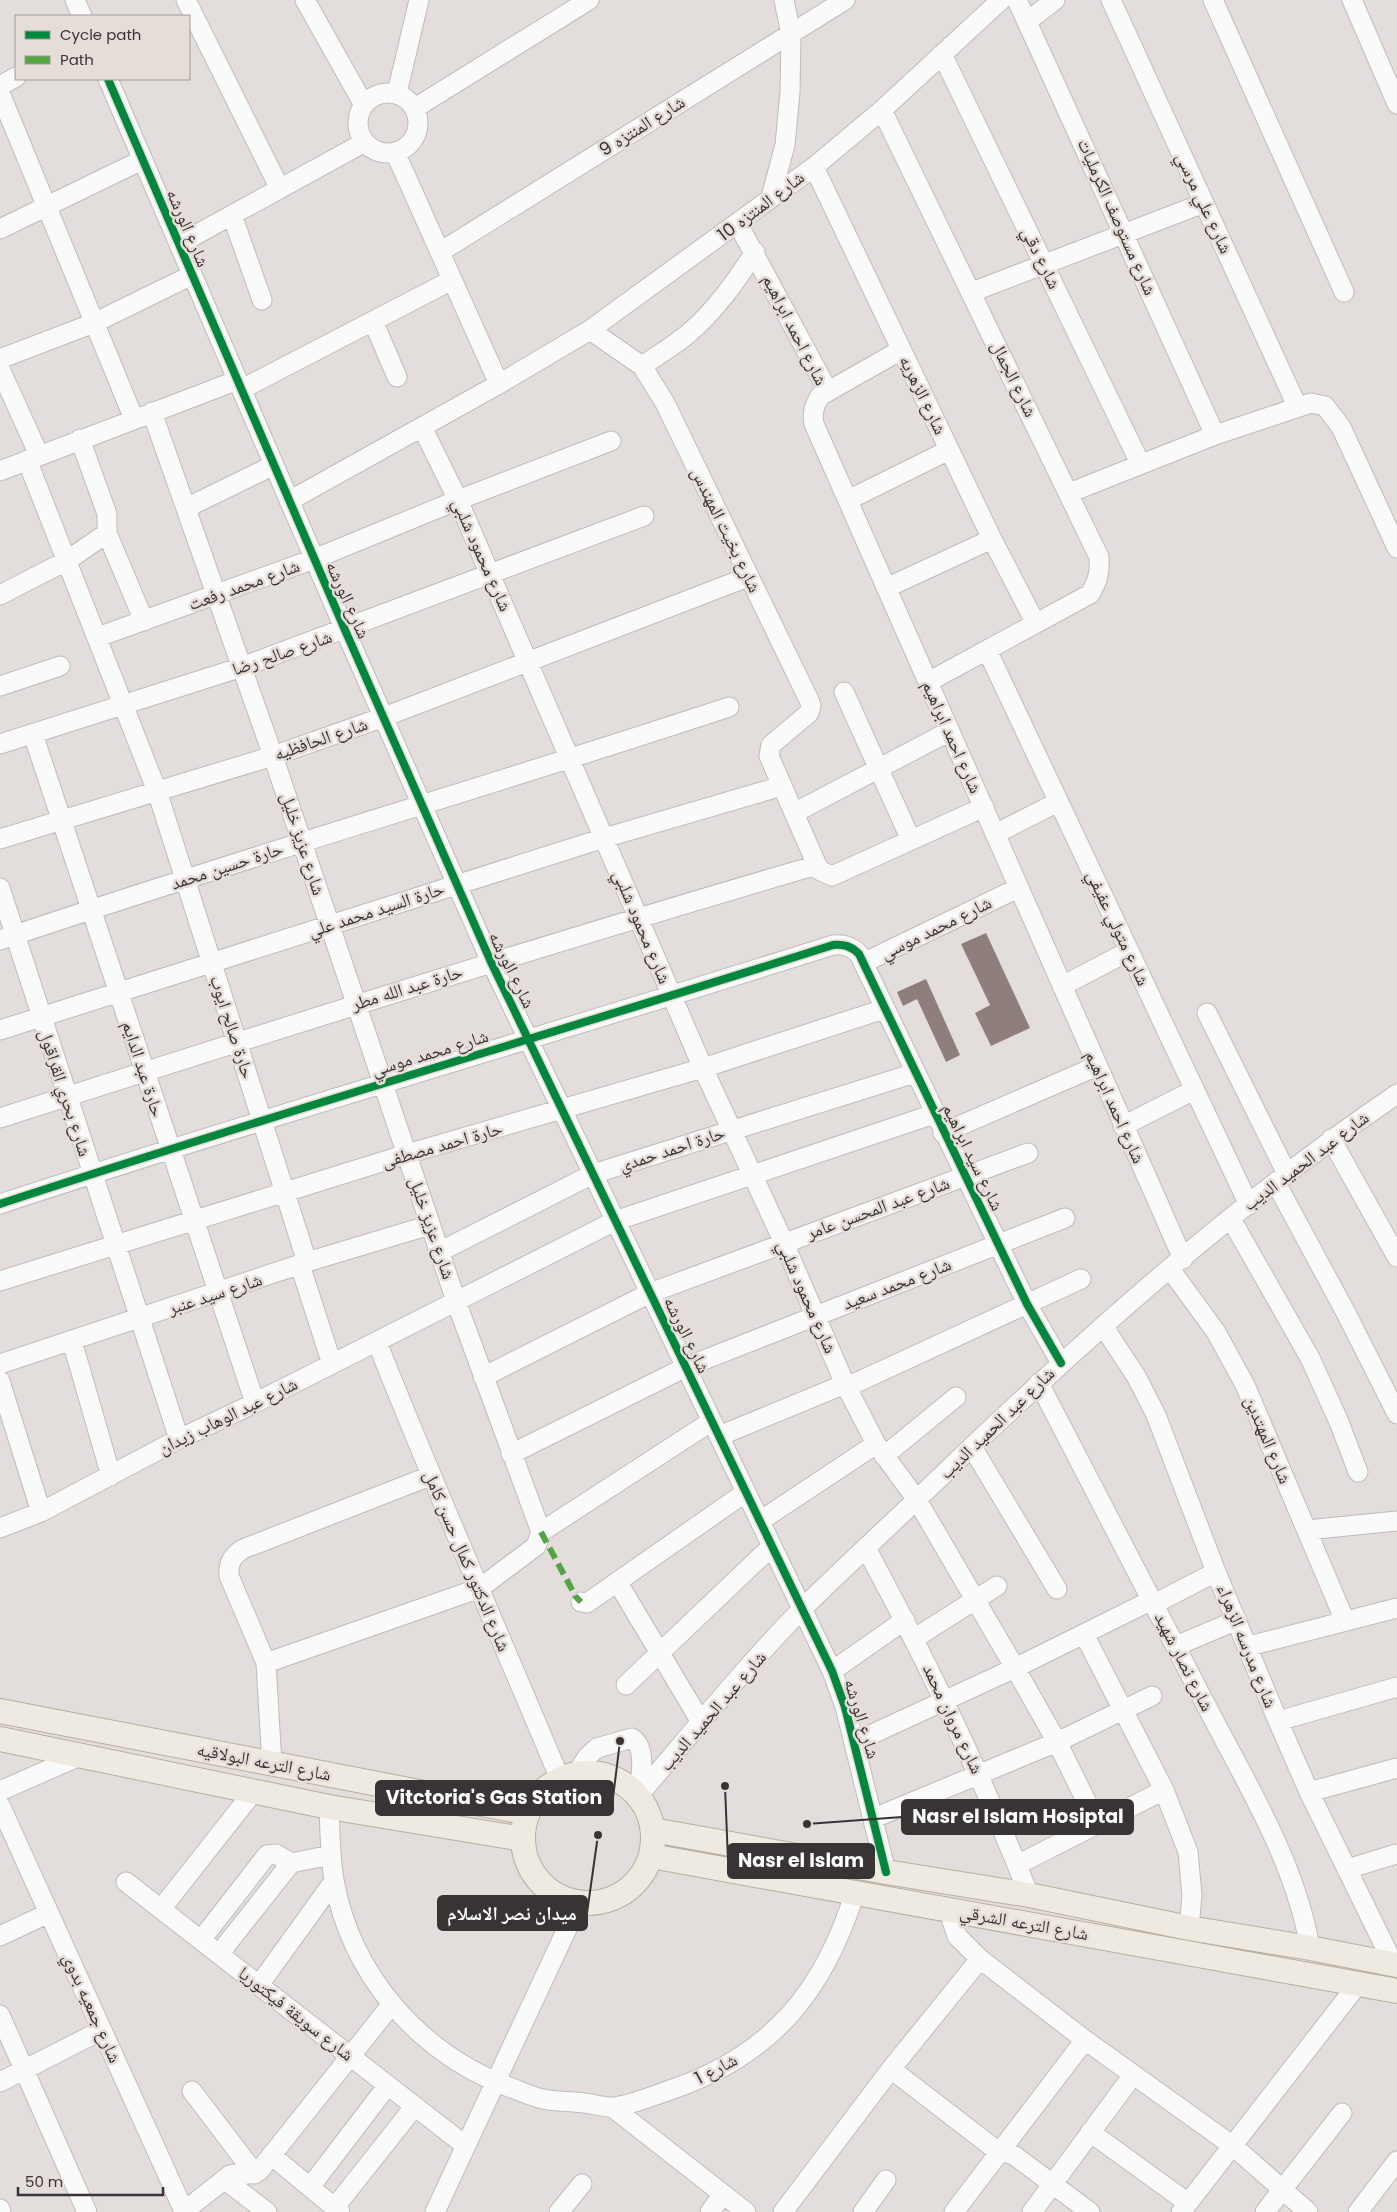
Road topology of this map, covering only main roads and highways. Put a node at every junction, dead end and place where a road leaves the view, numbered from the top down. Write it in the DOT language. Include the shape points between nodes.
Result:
graph roads {
  1 [pos="0,1711"];
  2 [pos="0,1739"];
  3 [pos="528,1813"];
  4 [pos="653,1830"];
  5 [pos="523,1839"];
  6 [pos="651,1856"];
  7 [pos="1396,1965"];
  8 [pos="1397,1991"];
  1 -- 3 [label="main road, شارع الترعه البولاقيه"];
  2 -- 5 [label="main road, شارع الترعه البولاقيه" via="329,1807"];
  3 -- 4 [label="main road" via="541,1793 568,1776 590,1773 610,1777 628,1786 648,1812"];
  3 -- 5 [label="main road"];
  4 -- 6 [label="main road"];
  4 -- 7 [label="main road, شارع الترعه الشرقي" via="1029,1895"];
  5 -- 6 [label="main road" via="528,1864 535,1876 554,1894 579,1903 602,1902 624,1893 641,1877"];
  6 -- 8 [label="main road, شارع الترعه الشرقي"];
}
